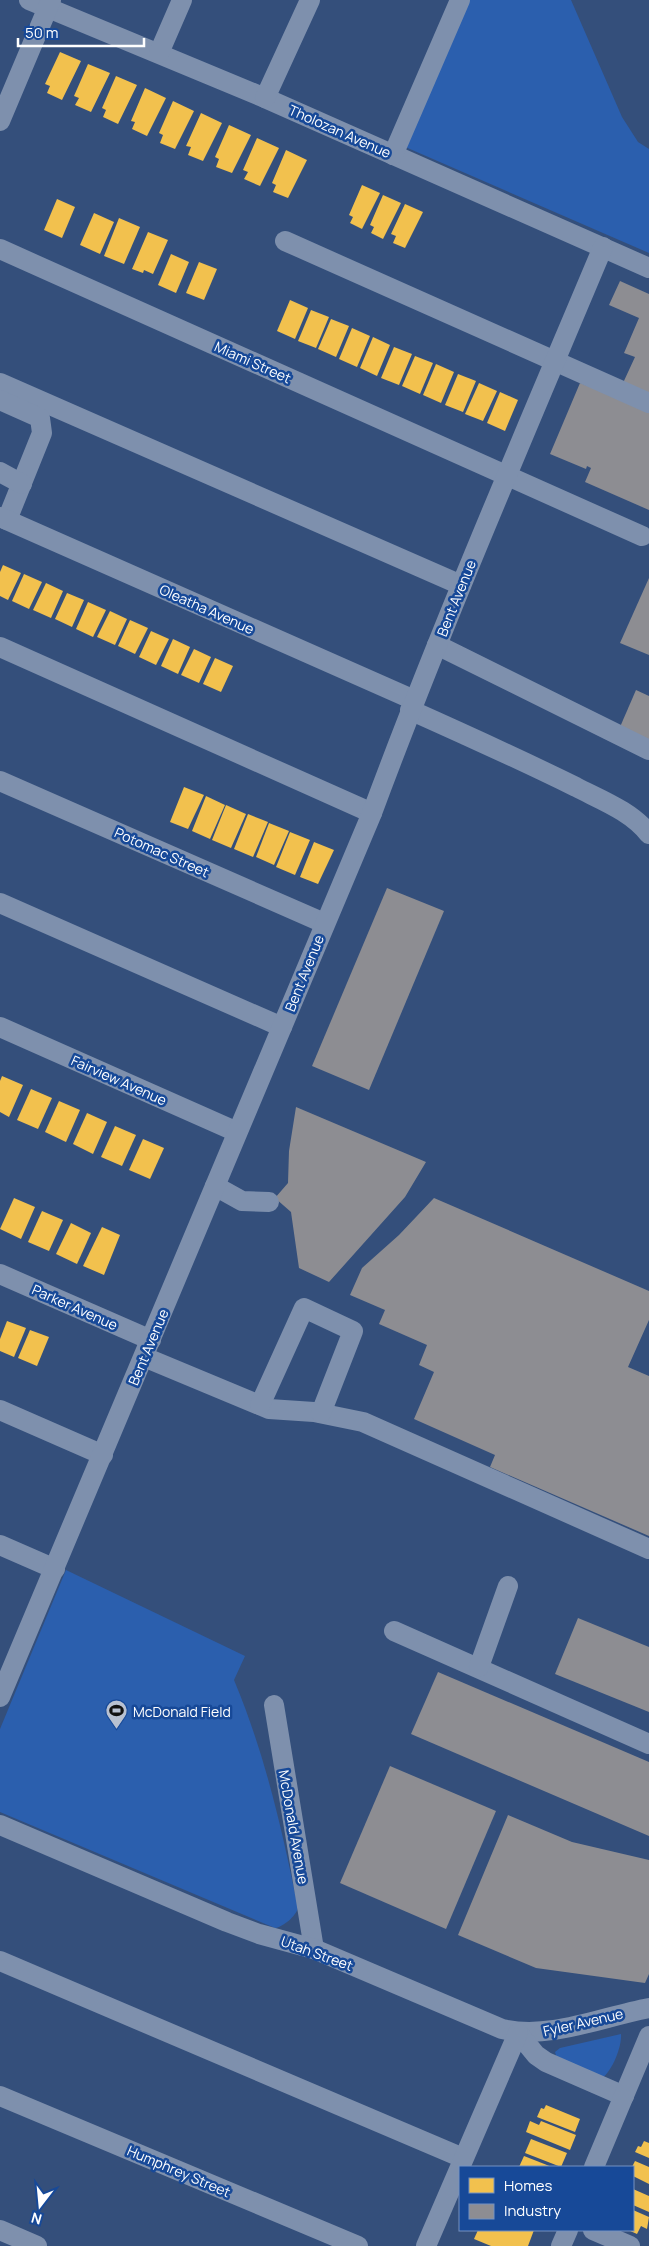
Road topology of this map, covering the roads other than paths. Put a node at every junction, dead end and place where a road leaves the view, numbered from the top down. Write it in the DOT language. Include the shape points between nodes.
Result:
graph roads {
  1 [pos="29,0"];
  2 [pos="182,0"];
  3 [pos="310,0"];
  4 [pos="460,0"];
  5 [pos="50,4"];
  6 [pos="159,53"];
  7 [pos="265,98"];
  8 [pos="0,120"];
  9 [pos="393,155"];
  10 [pos="285,241"];
  11 [pos="603,248"];
  12 [pos="0,249"];
  13 [pos="649,268"];
  14 [pos="555,362"];
  15 [pos="0,384"];
  16 [pos="0,400"];
  17 [pos="649,403"];
  18 [pos="0,472"];
  19 [pos="507,476"];
  20 [pos="22,484"];
  21 [pos="3,519"];
  22 [pos="642,536"];
  23 [pos="461,585"];
  24 [pos="436,645"];
  25 [pos="0,647"];
  26 [pos="412,705"];
  27 [pos="649,750"];
  28 [pos="0,781"];
  29 [pos="372,813"];
  30 [pos="649,834"];
  31 [pos="0,903"];
  32 [pos="324,923"];
  33 [pos="282,1027"];
  34 [pos="0,1028"];
  35 [pos="237,1132"];
  36 [pos="215,1186"];
  37 [pos="269,1202"];
  38 [pos="0,1274"];
  39 [pos="147,1348"];
  40 [pos="260,1405"];
  41 [pos="0,1410"];
  42 [pos="321,1413"];
  43 [pos="103,1455"];
  44 [pos="0,1545"];
  45 [pos="649,1549"];
  46 [pos="55,1569"];
  47 [pos="508,1586"];
  48 [pos="394,1631"];
  49 [pos="479,1667"];
  50 [pos="1,1689"];
  51 [pos="274,1705"];
  52 [pos="649,1744"];
  53 [pos="0,1825"];
  54 [pos="314,1949"];
  55 [pos="0,1961"];
  56 [pos="649,2008"];
  57 [pos="518,2033"];
  58 [pos="649,2036"];
  59 [pos="0,2096"];
  60 [pos="624,2096"];
  61 [pos="463,2158"];
  62 [pos="460,2166"];
  63 [pos="594,2166"];
  64 [pos="459,2168"];
  65 [pos="0,2230"];
  66 [pos="568,2231"];
  67 [pos="595,2231"];
  68 [pos="37,2246"];
  69 [pos="358,2246"];
  70 [pos="426,2246"];
  71 [pos="561,2246"];
  72 [pos="630,2246"];
  1 -- 5 [label="street, Tholozan Avenue"];
  2 -- 6 [label="street"];
  3 -- 7 [label="street"];
  4 -- 9 [label="street"];
  5 -- 6 [label="street, Tholozan Avenue"];
  5 -- 8 [label="street"];
  6 -- 7 [label="street, Tholozan Avenue"];
  7 -- 9 [label="street, Tholozan Avenue"];
  9 -- 11 [label="street, Tholozan Avenue"];
  10 -- 14 [label="street"];
  11 -- 13 [label="street, Tholozan Avenue"];
  11 -- 14 [label="street, Bent Avenue"];
  12 -- 19 [label="street, Miami Street"];
  14 -- 17 [label="street"];
  14 -- 19 [label="street, Bent Avenue"];
  15 -- 23 [label="street"];
  16 -- 20 [label="street" via="40,418 42,433"];
  18 -- 20 [label="street"];
  19 -- 22 [label="street, Miami Street"];
  19 -- 23 [label="street, Bent Avenue"];
  20 -- 21 [label="street"];
  21 -- 26 [label="street, Oleatha Avenue"];
  23 -- 24 [label="street, Bent Avenue"];
  24 -- 26 [label="street, Bent Avenue"];
  24 -- 27 [label="street"];
  25 -- 29 [label="street"];
  26 -- 29 [label="street, Bent Avenue"];
  26 -- 30 [label="street, Oleatha Avenue" via="624,812"];
  28 -- 32 [label="street, Potomac Street"];
  29 -- 32 [label="street, Bent Avenue"];
  31 -- 33 [label="street"];
  32 -- 33 [label="street, Bent Avenue"];
  33 -- 35 [label="street, Bent Avenue"];
  34 -- 35 [label="street, Fairview Avenue"];
  35 -- 36 [label="street, Bent Avenue"];
  36 -- 37 [label="street" via="242,1201"];
  36 -- 39 [label="street, Bent Avenue"];
  38 -- 39 [label="street, Parker Avenue"];
  39 -- 40 [label="street, Parker Avenue"];
  39 -- 43 [label="street, Bent Avenue"];
  40 -- 42 [label="street, Parker Avenue" via="269,1409"];
  40 -- 42 [label="street" via="304,1308 354,1331"];
  41 -- 43 [label="street"];
  42 -- 45 [label="street, Parker Avenue" via="363,1422"];
  43 -- 46 [label="street, Bent Avenue"];
  44 -- 46 [label="street"];
  46 -- 50 [label="street, Bent Avenue"];
  47 -- 49 [label="street"];
  48 -- 49 [label="street"];
  49 -- 52 [label="street"];
  51 -- 54 [label="street, McDonald Avenue"];
  53 -- 54 [label="street, Utah Street" via="234,1925"];
  54 -- 57 [label="street, Utah Street" via="486,2024"];
  55 -- 61 [label="street"];
  56 -- 57 [label="street, Fyler Avenue" via="540,2032"];
  57 -- 60 [label="street" via="546,2062"];
  57 -- 61 [label="street"];
  58 -- 60 [label="street"];
  59 -- 69 [label="street, Humphrey Street"];
  60 -- 63 [label="street"];
  61 -- 62 [label="street"];
  64 -- 70 [label="street"];
  65 -- 68 [label="street"];
  66 -- 71 [label="street"];
  67 -- 72 [label="street"];
}
